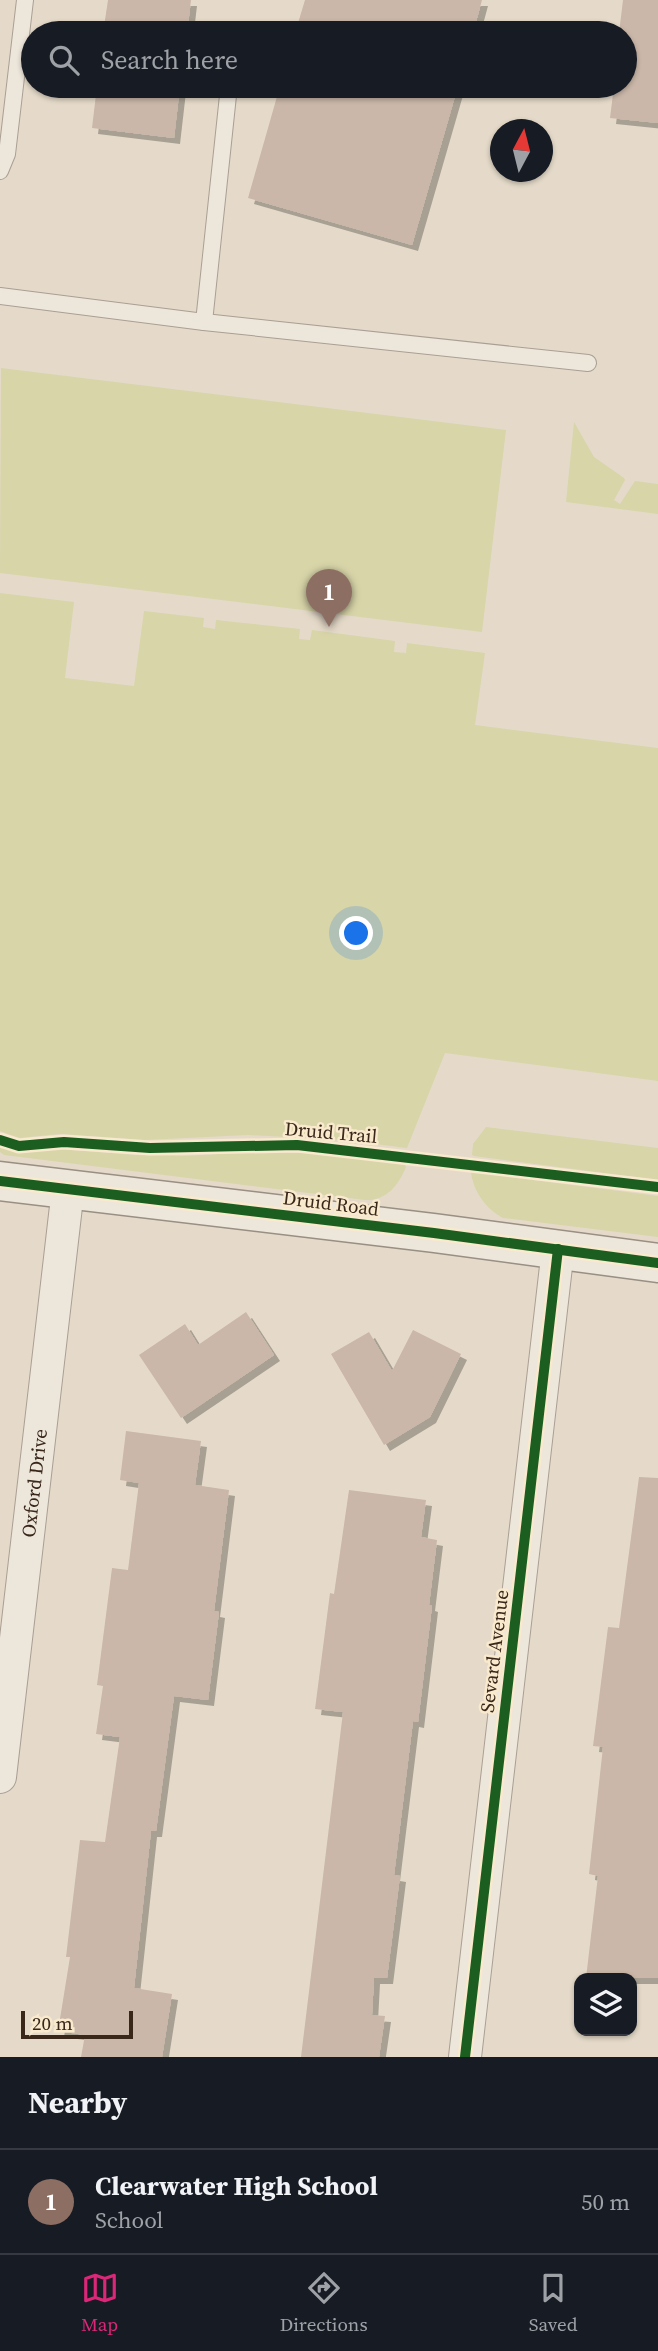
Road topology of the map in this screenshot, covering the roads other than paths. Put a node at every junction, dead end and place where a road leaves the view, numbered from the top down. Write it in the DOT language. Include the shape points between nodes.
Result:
graph roads {
  1 [pos="25,0"];
  2 [pos="23,21"];
  3 [pos="21,34"];
  4 [pos="228,98"];
  5 [pos="0,171"];
  6 [pos="0,296"];
  7 [pos="204,322"];
  8 [pos="588,363"];
  9 [pos="0,1181"];
  10 [pos="68,1189"];
  11 [pos="558,1249"];
  12 [pos="658,1263"];
  13 [pos="0,1776"];
  14 [pos="465,2057"];
  1 -- 2 [label="lane"];
  3 -- 5 [label="lane" via="7,154"];
  4 -- 7 [label="lane"];
  6 -- 7 [label="lane"];
  7 -- 8 [label="lane"];
  9 -- 10 [label="street, Druid Road"];
  10 -- 11 [label="street, Druid Road"];
  10 -- 13 [label="street, Oxford Drive"];
  11 -- 12 [label="street, Druid Road"];
  11 -- 14 [label="street, Sevard Avenue"];
}
